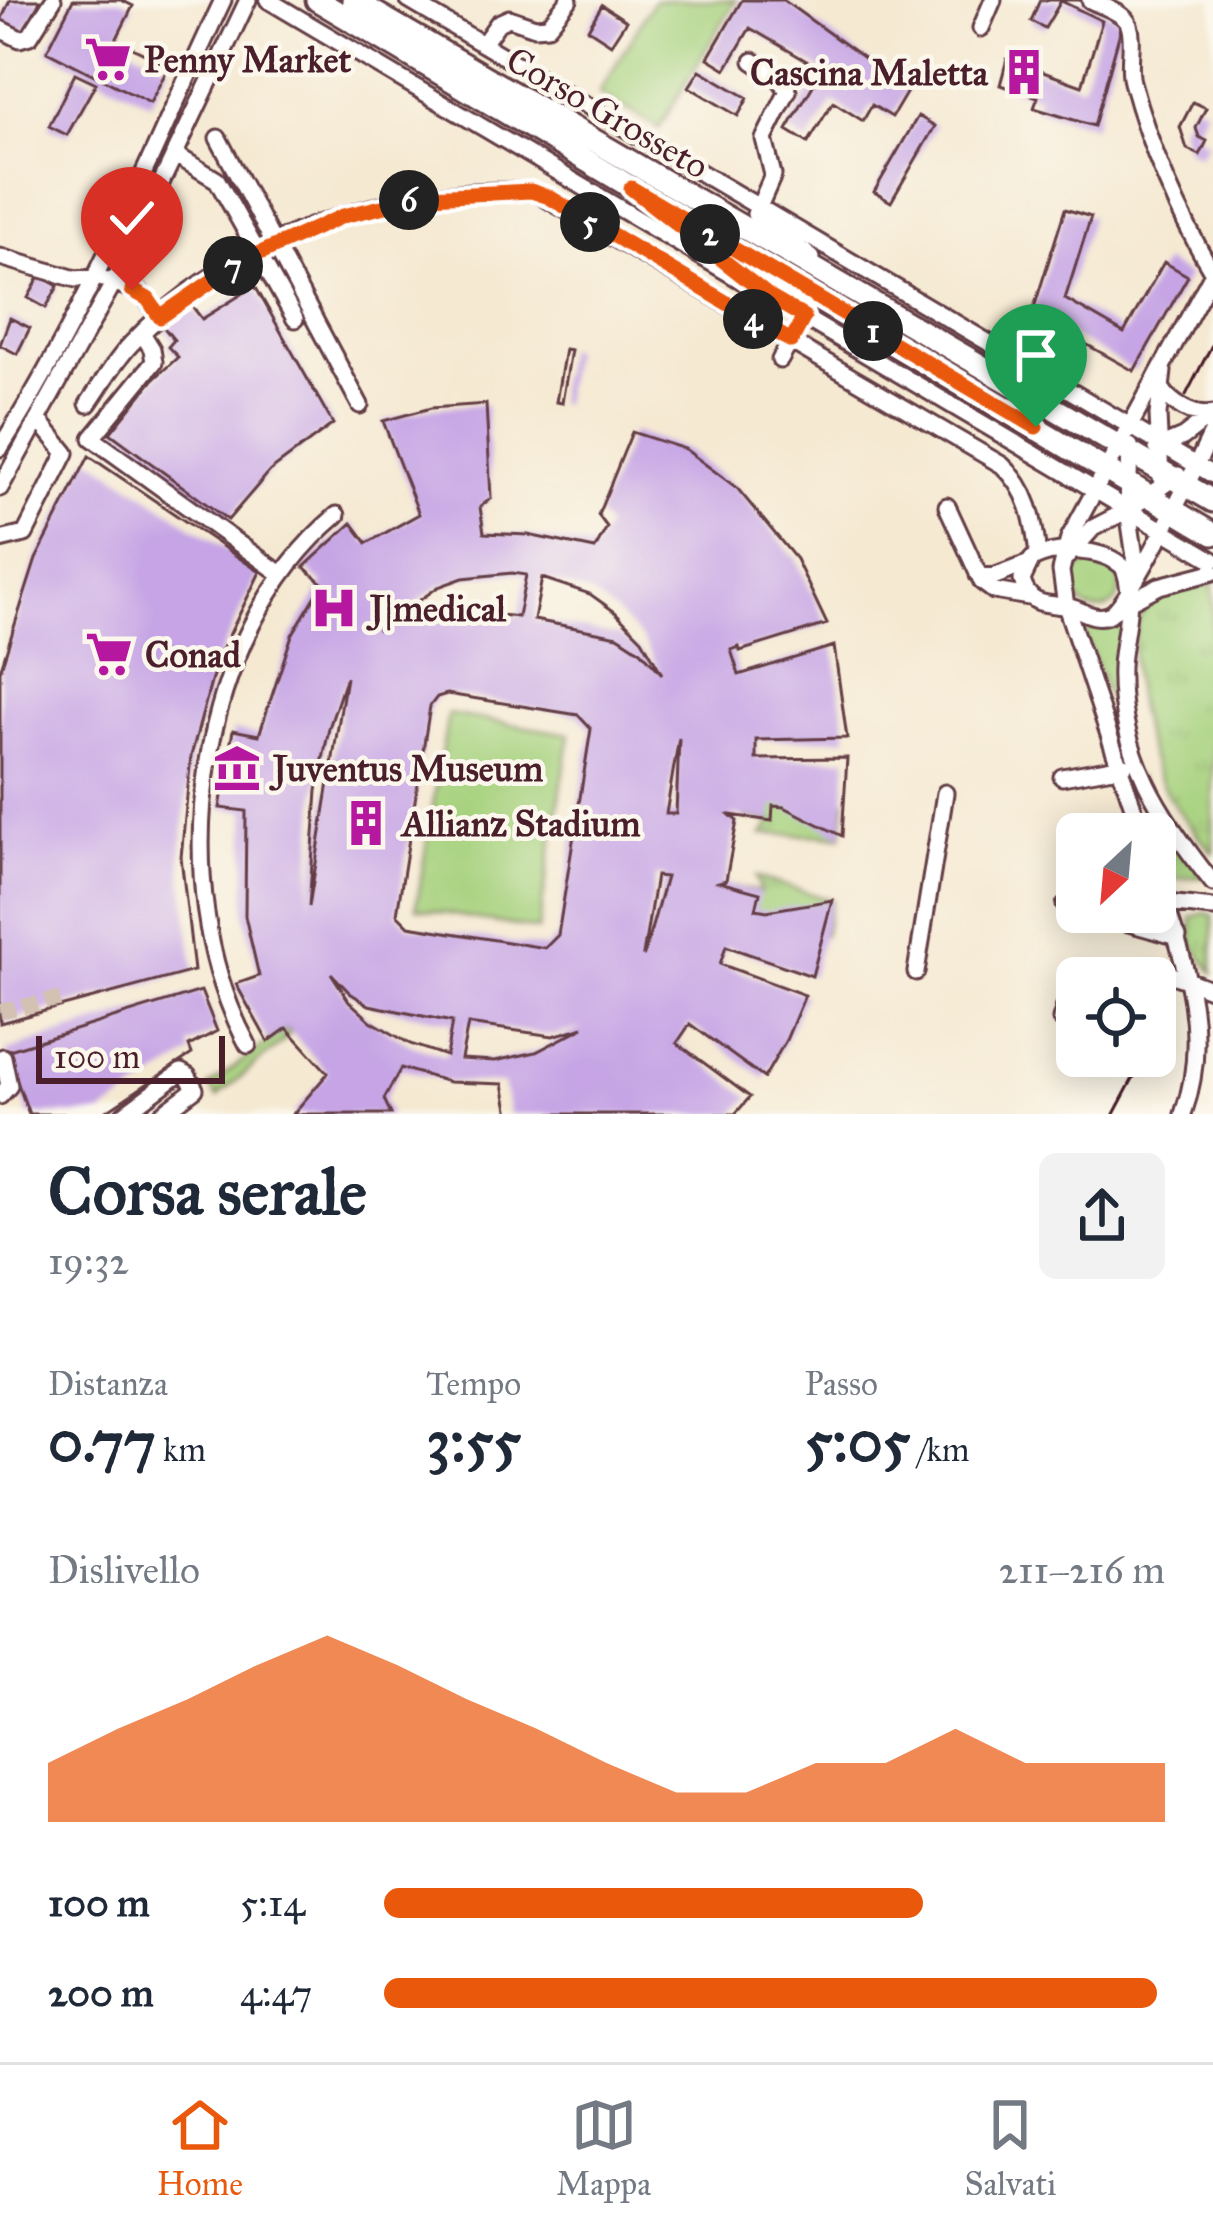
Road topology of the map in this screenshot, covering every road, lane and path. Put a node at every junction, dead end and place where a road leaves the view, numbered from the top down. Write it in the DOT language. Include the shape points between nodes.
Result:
graph roads {
  1 [pos="53,0"];
  2 [pos="223,0"];
  3 [pos="248,0"];
  4 [pos="268,0"];
  5 [pos="317,0"];
  6 [pos="353,0"];
  7 [pos="408,0"];
  8 [pos="569,0"];
  9 [pos="993,0"];
  10 [pos="1090,0"];
  11 [pos="294,8"];
  12 [pos="981,28"];
  13 [pos="0,29"];
  14 [pos="483,44"];
  15 [pos="753,61"];
  16 [pos="218,138"];
  17 [pos="174,154"];
  18 [pos="723,186"];
  19 [pos="631,188"];
  20 [pos="759,207"];
  21 [pos="275,244"];
  22 [pos="258,252"];
  23 [pos="0,257"];
  24 [pos="1213,273"];
  25 [pos="96,277"];
  26 [pos="114,282"];
  27 [pos="771,298"];
  28 [pos="892,316"];
  29 [pos="160,317"];
  30 [pos="804,317"];
  31 [pos="295,319"];
  32 [pos="142,333"];
  33 [pos="791,341"];
  34 [pos="780,360"];
  35 [pos="1163,368"];
  36 [pos="1162,389"];
  37 [pos="88,404"];
  38 [pos="359,405"];
  39 [pos="1213,414"];
  40 [pos="39,420"];
  41 [pos="1131,425"];
  42 [pos="1213,431"];
  43 [pos="1161,445"];
  44 [pos="4,456"];
  45 [pos="1213,475"];
  46 [pos="1149,480"];
  47 [pos="0,488"];
  48 [pos="1094,489"];
  49 [pos="1213,501"];
  50 [pos="947,506"];
  51 [pos="1128,510"];
  52 [pos="338,515"];
  53 [pos="1213,534"];
  54 [pos="0,540"];
  55 [pos="1066,556"];
  56 [pos="1033,560"];
  57 [pos="1147,560"];
  58 [pos="1213,560"];
  59 [pos="1213,572"];
  60 [pos="281,574"];
  61 [pos="978,575"];
  62 [pos="1136,580"];
  63 [pos="1030,598"];
  64 [pos="1066,605"];
  65 [pos="1127,605"];
  66 [pos="1136,763"];
  67 [pos="1119,767"];
  68 [pos="1062,776"];
  69 [pos="945,793"];
  70 [pos="1135,813"];
  71 [pos="1213,883"];
  72 [pos="1176,904"];
  73 [pos="1211,907"];
  74 [pos="1164,933"];
  75 [pos="1176,933"];
  76 [pos="1178,937"];
  77 [pos="916,972"];
  78 [pos="1176,978"];
  79 [pos="1192,982"];
  80 [pos="1213,990"];
  81 [pos="248,1045"];
  82 [pos="2,1058"];
  83 [pos="0,1096"];
  84 [pos="124,1114"];
  85 [pos="162,1114"];
  86 [pos="1184,1114"];
  1 -- 13 [label="street" via="30,37"];
  2 -- 25 [label="street"];
  3 -- 17 [label="street"];
  4 -- 11 [label="street, Corso Grosseto"];
  5 -- 19 [label="main road, Corso Grosseto"];
  6 -- 28 [label="main road, Corso Grosseto"];
  7 -- 14 [label="street, Corso Grosseto"];
  8 -- 14 [label="street" via="545,27 504,19"];
  9 -- 12 [label="street"];
  10 -- 24 [label="street" via="1128,23 1135,92"];
  11 -- 27 [label="street, Corso Grosseto" via="506,153"];
  14 -- 18 [label="street, Corso Grosseto"];
  15 -- 20 [label="street" via="788,91 764,139 773,175"];
  16 -- 21 [label="street"];
  17 -- 22 [label="street" via="218,180"];
  17 -- 26 [label="street"];
  18 -- 20 [label="street, Corso Grosseto"];
  18 -- 28 [label="street, Corso Grosseto"];
  19 -- 27 [label="street, Corso Grosseto"];
  19 -- 46 [label="main road, Corso Grosseto"];
  20 -- 41 [label="street, Corso Grosseto"];
  21 -- 22 [label="street"];
  21 -- 33 [label="street" via="378,206 535,191"];
  21 -- 38 [label="street"];
  22 -- 29 [label="street"];
  22 -- 31 [label="street"];
  23 -- 25 [label="street" via="76,279"];
  24 -- 35 [label="street"];
  25 -- 26 [label="street"];
  25 -- 44 [label="street"];
  26 -- 29 [label="street" via="142,294"];
  26 -- 40 [label="street"];
  27 -- 30 [label="street, Corso Grosseto"];
  28 -- 46 [label="main road, Corso Grosseto"];
  29 -- 32 [label="street"];
  30 -- 33 [label="street"];
  30 -- 48 [label="street, Corso Grosseto"];
  32 -- 37 [label="street"];
  32 -- 60 [label="street" via="154,362 92,438"];
  33 -- 34 [label="street"];
  33 -- 56 [label="street" via="1006,469 1031,509"];
  35 -- 36 [label="street"];
  35 -- 41 [label="street"];
  36 -- 39 [label="street" via="1198,415"];
  36 -- 43 [label="street"];
  39 -- 43 [label="street"];
  40 -- 44 [label="street"];
  40 -- 54 [label="street" via="66,453 25,534"];
  41 -- 43 [label="street, Corso Grosseto"];
  41 -- 46 [label="street"];
  42 -- 46 [label="street"];
  43 -- 46 [label="street"];
  43 -- 46 [label="street, Corso Grosseto"];
  44 -- 47 [label="street"];
  45 -- 46 [label="street"];
  46 -- 48 [label="street"];
  46 -- 49 [label="main road"];
  46 -- 51 [label="street"];
  46 -- 51 [label="street, Corso Grosseto"];
  46 -- 53 [label="main road"];
  46 -- 57 [label="street"];
  46 -- 58 [label="street"];
  48 -- 51 [label="street, Corso Grosseto"];
  48 -- 55 [label="street"];
  50 -- 61 [label="street"];
  51 -- 55 [label="street" via="1093,528"];
  51 -- 62 [label="street"];
  52 -- 60 [label="street"];
  55 -- 56 [label="street"];
  55 -- 64 [label="street"];
  55 -- 65 [label="street" via="1118,562 1129,581"];
  56 -- 61 [label="street"];
  56 -- 63 [label="street" via="1022,580"];
  57 -- 62 [label="street"];
  57 -- 65 [label="street"];
  59 -- 65 [label="street" via="1159,586"];
  60 -- 81 [label="street" via="226,693 201,830 211,950"];
  61 -- 63 [label="street" via="990,590"];
  62 -- 65 [label="street"];
  63 -- 64 [label="street"];
  64 -- 65 [label="street" via="1100,617"];
  64 -- 67 [label="street"];
  65 -- 66 [label="street" via="1121,686"];
  66 -- 67 [label="street"];
  66 -- 71 [label="street" via="1161,815"];
  67 -- 68 [label="street"];
  67 -- 70 [label="street"];
  69 -- 77 [label="street"];
  72 -- 73 [label="street"];
  73 -- 76 [label="street" via="1192,916"];
  74 -- 76 [label="street"];
  75 -- 76 [label="street"];
  76 -- 79 [label="street"];
  78 -- 79 [label="street"];
  79 -- 80 [label="street"];
  79 -- 86 [label="street" via="1204,1041"];
  82 -- 83 [label="street" via="9,1086"];
  84 -- 85 [label="street" via="182,1072 195,1089"];
}
